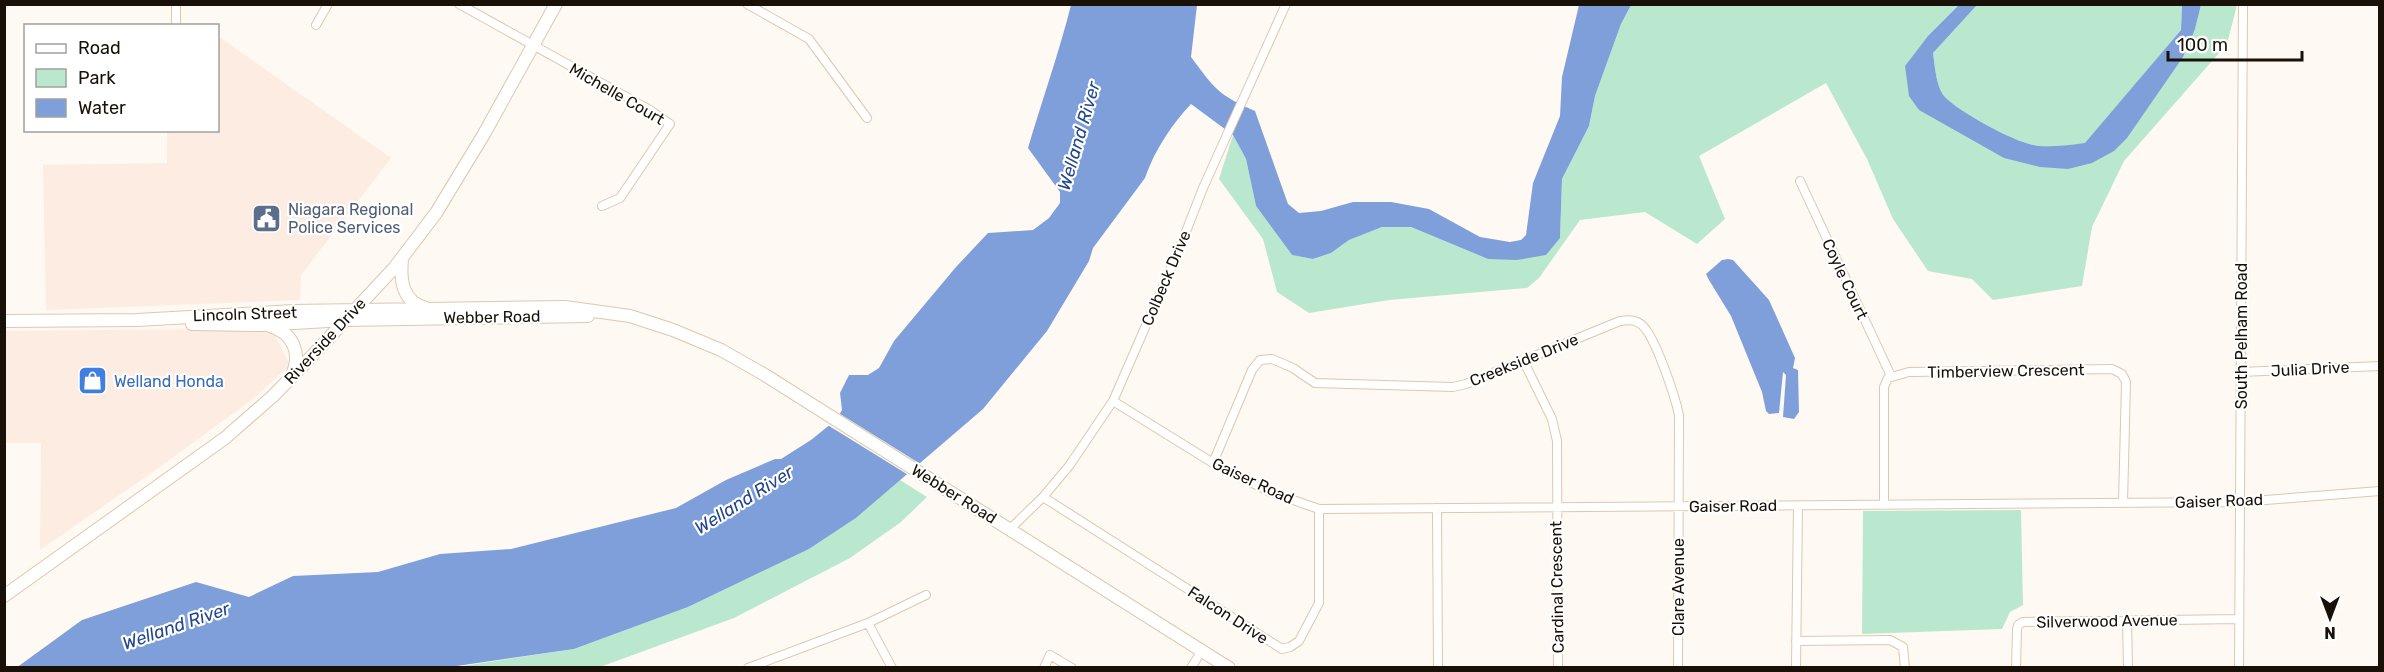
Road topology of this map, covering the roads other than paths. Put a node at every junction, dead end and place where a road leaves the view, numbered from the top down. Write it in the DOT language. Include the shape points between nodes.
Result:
graph roads {
  1 [pos="176,4"];
  2 [pos="328,4"];
  3 [pos="459,4"];
  4 [pos="555,4"];
  5 [pos="747,4"];
  6 [pos="1286,4"];
  7 [pos="2243,4"];
  8 [pos="176,24"];
  9 [pos="316,25"];
  10 [pos="532,46"];
  11 [pos="867,118"];
  12 [pos="1800,181"];
  13 [pos="602,206"];
  14 [pos="402,259"];
  15 [pos="429,309"];
  16 [pos="349,315"];
  17 [pos="136,320"];
  18 [pos="4,321"];
  19 [pos="260,325"];
  20 [pos="673,330"];
  21 [pos="1523,360"];
  22 [pos="2379,366"];
  23 [pos="2241,372"];
  24 [pos="1891,376"];
  25 [pos="289,381"];
  26 [pos="1113,401"];
  27 [pos="1213,463"];
  28 [pos="2379,491"];
  29 [pos="1043,497"];
  30 [pos="2240,502"];
  31 [pos="2123,503"];
  32 [pos="1884,505"];
  33 [pos="1798,506"];
  34 [pos="1557,507"];
  35 [pos="1678,507"];
  36 [pos="1437,508"];
  37 [pos="1319,509"];
  38 [pos="1010,529"];
  39 [pos="926,595"];
  40 [pos="4,596"];
  41 [pos="2239,619"];
  42 [pos="2127,620"];
  43 [pos="868,623"];
  44 [pos="1796,641"];
  45 [pos="1202,650"];
  46 [pos="751,667"];
  47 [pos="892,668"];
  48 [pos="1044,668"];
  49 [pos="1072,668"];
  50 [pos="1191,668"];
  51 [pos="1229,668"];
  52 [pos="1438,668"];
  53 [pos="1558,668"];
  54 [pos="1678,668"];
  55 [pos="1796,668"];
  56 [pos="1905,668"];
  57 [pos="2016,668"];
  58 [pos="2128,668"];
  59 [pos="2239,668"];
  1 -- 8 [label="street"];
  2 -- 9 [label="street"];
  3 -- 10 [label="street"];
  4 -- 10 [label="main road, Riverside Drive"];
  5 -- 11 [label="street" via="809,39"];
  6 -- 26 [label="street, Colbeck Drive"];
  7 -- 23 [label="street, South Pelham Road"];
  10 -- 13 [label="street, Michelle Court" via="670,124 620,198"];
  10 -- 14 [label="main road, Riverside Drive" via="470,158"];
  12 -- 24 [label="street, Coyle Court"];
  14 -- 15 [label="main road" via="405,292 415,304"];
  14 -- 16 [label="main road, Riverside Drive"];
  15 -- 16 [label="main road, Webber Road"];
  15 -- 20 [label="main road, Webber Road" via="565,307 630,316"];
  16 -- 17 [label="main road, Lincoln Street" via="294,311"];
  16 -- 19 [label="main road, Lincoln Street"];
  16 -- 20 [label="main road, Webber Road" via="573,316"];
  16 -- 25 [label="main road, Riverside Drive"];
  17 -- 18 [label="main road, Lincoln Street"];
  17 -- 19 [label="main road, Lincoln Street"];
  19 -- 25 [label="main road" via="278,328 294,346 297,362"];
  20 -- 38 [label="main road, Webber Road" via="721,350"];
  21 -- 27 [label="street, Creekside Drive" via="1453,387 1315,383 1272,359 1260,360 1252,369"];
  21 -- 34 [label="street, Cardinal Crescent" via="1555,429"];
  21 -- 35 [label="street, Creekside Drive" via="1620,321 1643,325 1665,371 1679,415"];
  22 -- 23 [label="street, Julia Drive"];
  23 -- 30 [label="street, South Pelham Road"];
  24 -- 31 [label="street, Timberview Crescent" via="1909,372 2112,369 2122,374 2126,382"];
  24 -- 32 [label="street" via="1884,387"];
  25 -- 40 [label="main road, Riverside Drive" via="225,438"];
  26 -- 27 [label="street, Gaiser Road"];
  26 -- 29 [label="street, Colbeck Drive" via="1076,458"];
  27 -- 37 [label="street, Gaiser Road" via="1270,492"];
  28 -- 30 [label="street, Gaiser Road"];
  29 -- 37 [label="street, Falcon Drive" via="1282,649 1299,641 1319,603"];
  29 -- 38 [label="street, Colbeck Drive"];
  30 -- 31 [label="street, Gaiser Road"];
  30 -- 41 [label="street, South Pelham Road"];
  31 -- 32 [label="street, Gaiser Road"];
  32 -- 33 [label="street, Gaiser Road"];
  33 -- 35 [label="street, Gaiser Road"];
  33 -- 44 [label="street"];
  34 -- 35 [label="street, Gaiser Road"];
  34 -- 36 [label="street, Gaiser Road"];
  34 -- 53 [label="street, Cardinal Crescent"];
  35 -- 54 [label="street, Clare Avenue"];
  36 -- 37 [label="street, Gaiser Road"];
  36 -- 52 [label="street"];
  38 -- 45 [label="main road, Webber Road"];
  39 -- 43 [label="street"];
  41 -- 42 [label="street, Silverwood Avenue"];
  41 -- 59 [label="street, South Pelham Road"];
  42 -- 57 [label="street, Silverwood Avenue" via="2023,622 2017,630"];
  42 -- 58 [label="street"];
  43 -- 46 [label="street"];
  43 -- 47 [label="street"];
  44 -- 55 [label="street"];
  44 -- 56 [label="street" via="1890,640 1903,647"];
  45 -- 50 [label="street"];
  45 -- 51 [label="main road, Webber Road"];
  48 -- 49 [label="street" via="1050,655"];
}
